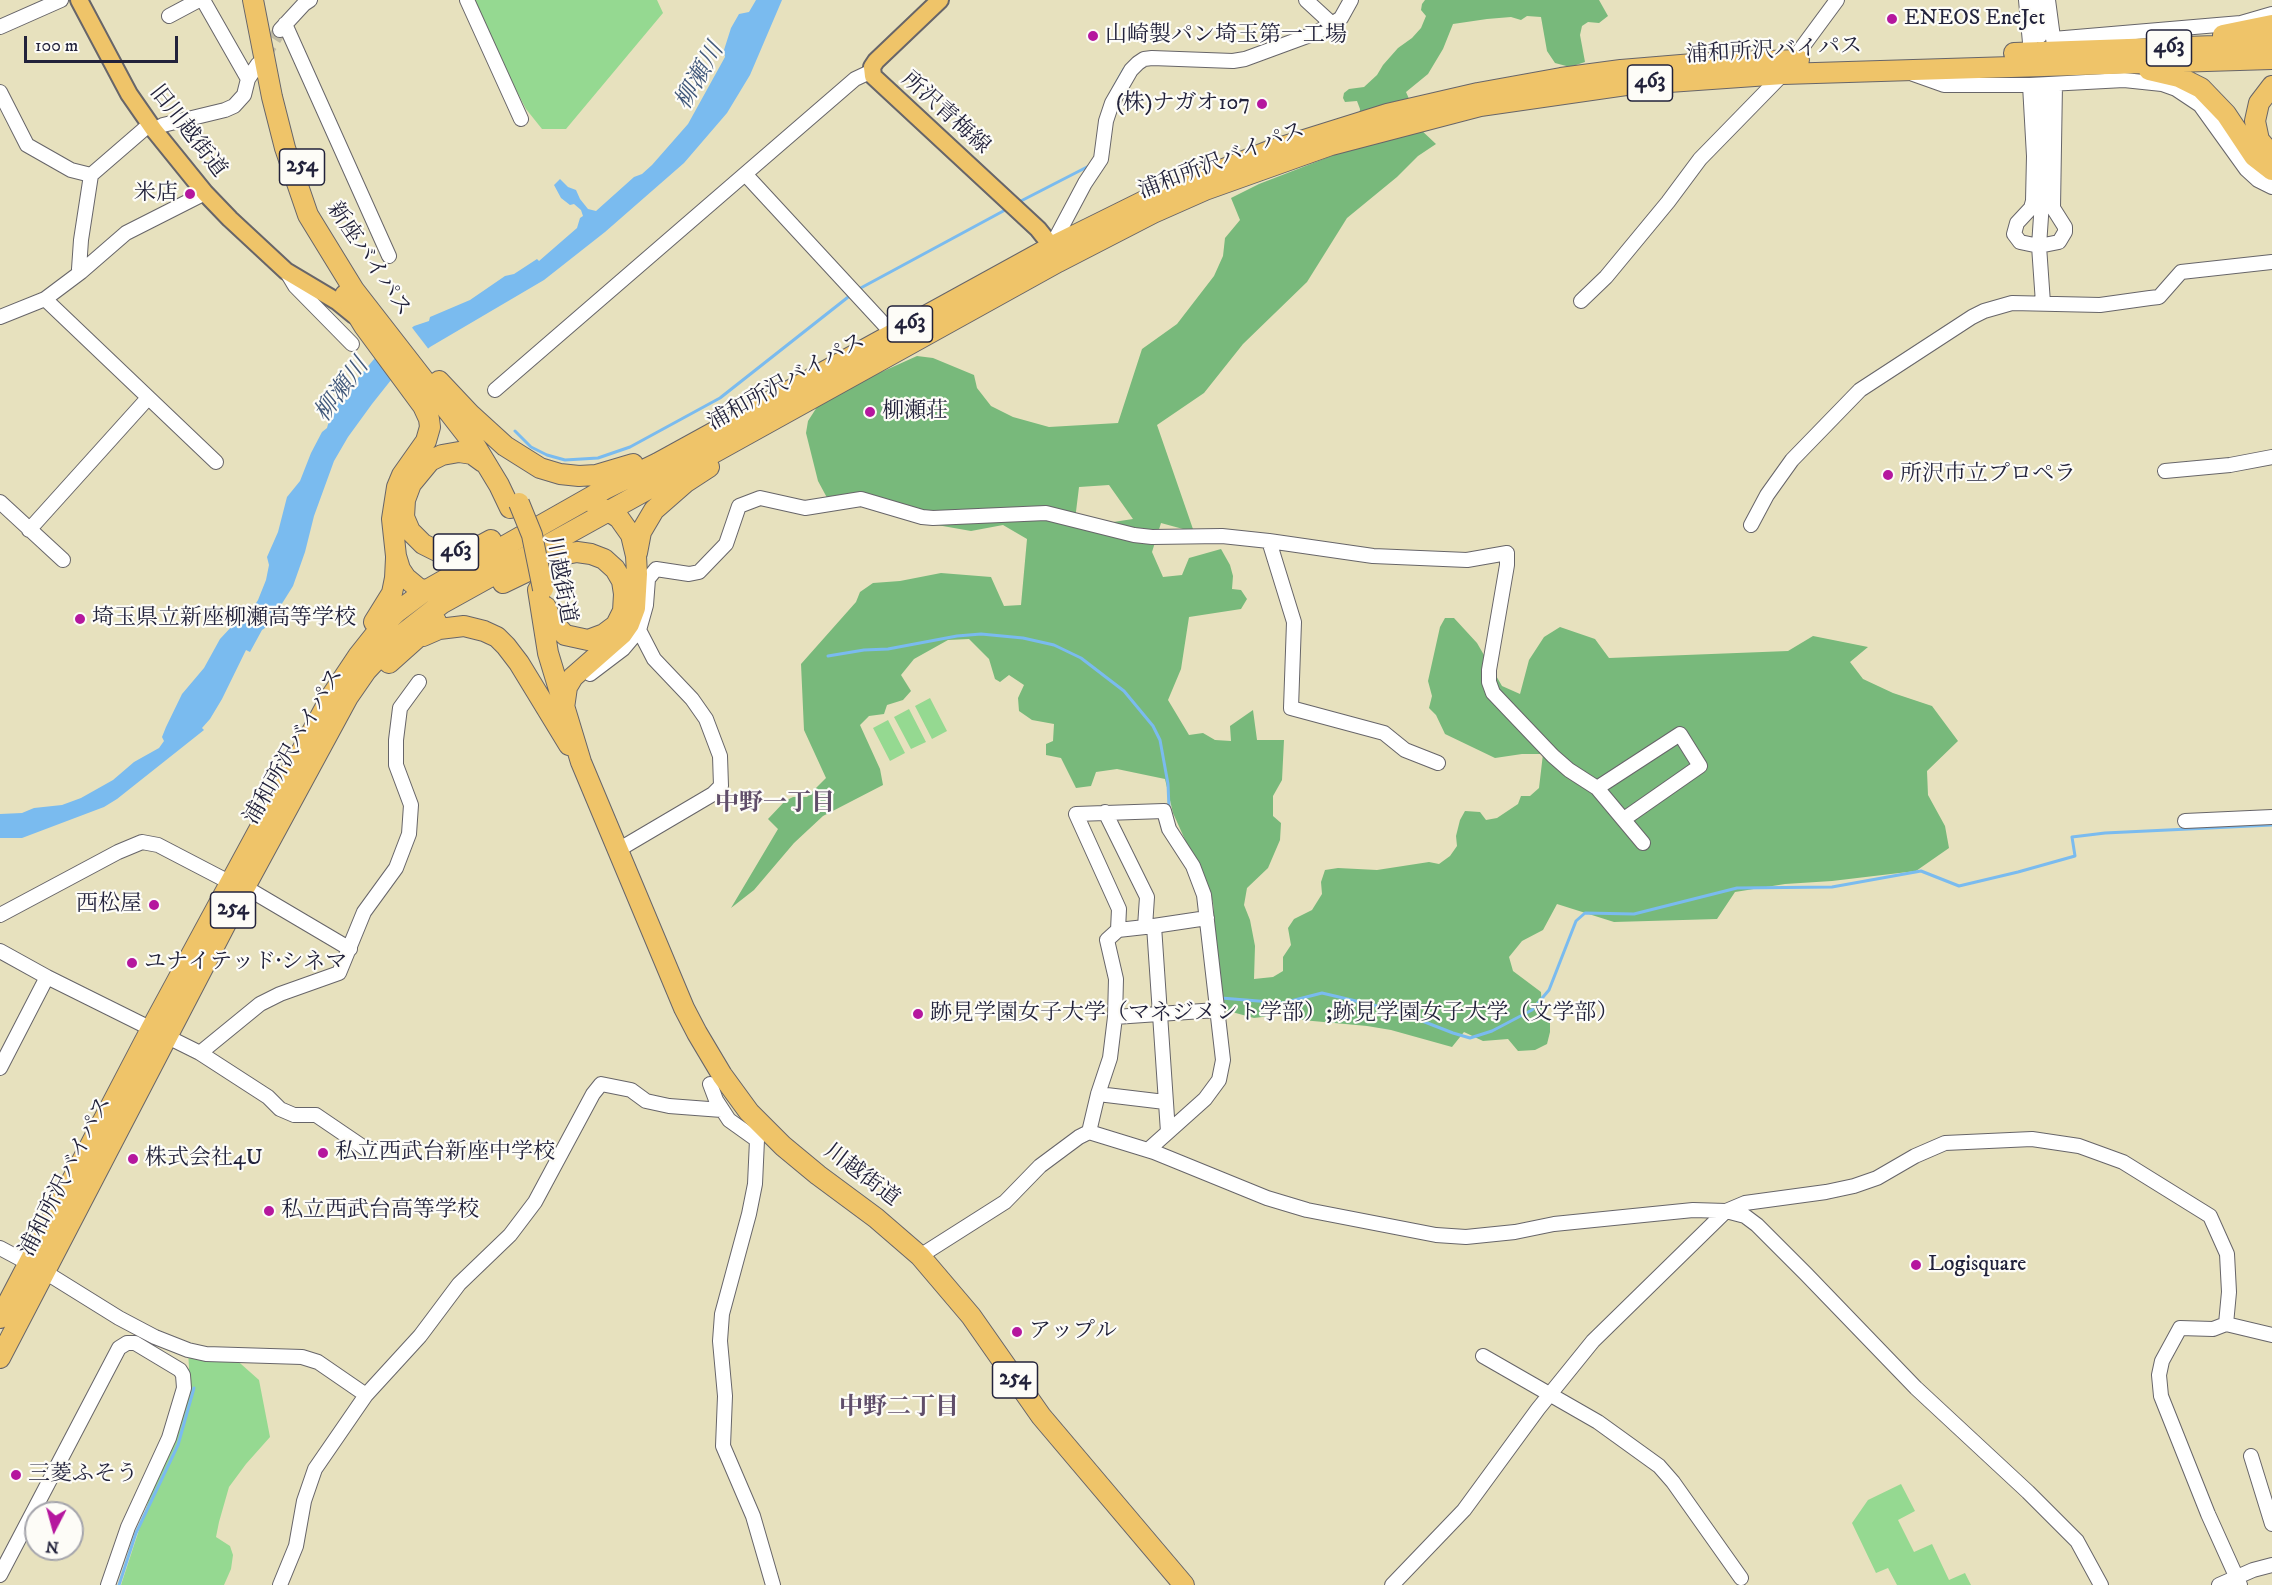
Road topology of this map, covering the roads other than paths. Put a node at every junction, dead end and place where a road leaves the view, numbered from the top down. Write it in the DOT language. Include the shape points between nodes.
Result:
graph roads {
  1 [pos="61,0"];
  2 [pos="79,0"];
  3 [pos="201,0"];
  4 [pos="253,0"];
  5 [pos="264,0"];
  6 [pos="310,0"];
  7 [pos="467,0"];
  8 [pos="940,0"];
  9 [pos="1306,0"];
  10 [pos="1351,0"];
  11 [pos="1838,0"];
  12 [pos="2026,0"];
  13 [pos="2037,0"];
  14 [pos="2048,0"];
  15 [pos="2272,14"];
  16 [pos="169,15"];
  17 [pos="1332,24"];
  18 [pos="2272,25"];
  19 [pos="0,27"];
  20 [pos="2272,44"];
  21 [pos="2049,46"];
  22 [pos="2272,59"];
  23 [pos="258,64"];
  24 [pos="1787,67"];
  25 [pos="1984,68"];
  26 [pos="1902,70"];
  27 [pos="872,71"];
  28 [pos="248,79"];
  29 [pos="2042,86"];
  30 [pos="2272,86"];
  31 [pos="0,92"];
  32 [pos="521,119"];
  33 [pos="152,127"];
  34 [pos="2272,155"];
  35 [pos="2272,170"];
  36 [pos="91,175"];
  37 [pos="746,175"];
  38 [pos="2272,187"];
  39 [pos="205,193"];
  40 [pos="2039,246"];
  41 [pos="1054,254"];
  42 [pos="389,256"];
  43 [pos="2272,262"];
  44 [pos="286,271"];
  45 [pos="81,272"];
  46 [pos="45,299"];
  47 [pos="1581,301"];
  48 [pos="2043,303"];
  49 [pos="0,317"];
  50 [pos="377,321"];
  51 [pos="893,334"];
  52 [pos="553,339"];
  53 [pos="352,344"];
  54 [pos="511,363"];
  55 [pos="844,379"];
  56 [pos="495,390"];
  57 [pos="148,398"];
  58 [pos="438,398"];
  59 [pos="770,400"];
  60 [pos="459,421"];
  61 [pos="472,454"];
  62 [pos="2272,457"];
  63 [pos="216,462"];
  64 [pos="639,462"];
  65 [pos="2164,471"];
  66 [pos="492,472"];
  67 [pos="0,502"];
  68 [pos="515,506"];
  69 [pos="607,510"];
  70 [pos="1751,525"];
  71 [pos="29,530"];
  72 [pos="554,540"];
  73 [pos="1269,541"];
  74 [pos="506,544"];
  75 [pos="396,556"];
  76 [pos="636,556"];
  77 [pos="63,560"];
  78 [pos="538,590"];
  79 [pos="425,591"];
  80 [pos="639,630"];
  81 [pos="414,641"];
  82 [pos="590,674"];
  83 [pos="419,682"];
  84 [pos="564,711"];
  85 [pos="326,736"];
  86 [pos="577,757"];
  87 [pos="294,762"];
  88 [pos="1438,763"];
  89 [pos="1597,788"];
  90 [pos="1105,812"];
  91 [pos="2272,817"];
  92 [pos="1624,819"];
  93 [pos="2185,821"];
  94 [pos="1643,843"];
  95 [pos="618,850"];
  96 [pos="238,885"];
  97 [pos="0,915"];
  98 [pos="1208,918"];
  99 [pos="1149,927"];
  100 [pos="1118,930"];
  101 [pos="350,949"];
  102 [pos="0,951"];
  103 [pos="47,977"];
  104 [pos="1217,1010"];
  105 [pos="1161,1014"];
  106 [pos="1115,1017"];
  107 [pos="159,1033"];
  108 [pos="200,1053"];
  109 [pos="0,1068"];
  110 [pos="711,1084"];
  111 [pos="1098,1094"];
  112 [pos="1165,1102"];
  113 [pos="725,1103"];
  114 [pos="1089,1132"];
  115 [pos="1168,1132"];
  116 [pos="759,1133"];
  117 [pos="381,1149"];
  118 [pos="1148,1150"];
  119 [pos="1726,1211"];
  120 [pos="0,1248"];
  121 [pos="920,1256"];
  122 [pos="37,1267"];
  123 [pos="0,1318"];
  124 [pos="2226,1324"];
  125 [pos="2272,1335"];
  126 [pos="1483,1356"];
  127 [pos="0,1358"];
  128 [pos="366,1395"];
  129 [pos="1550,1395"];
  130 [pos="2251,1456"];
  131 [pos="2272,1524"];
  132 [pos="2272,1565"];
  133 [pos="0,1575"];
  134 [pos="1741,1578"];
  135 [pos="2238,1580"];
  136 [pos="108,1585"];
  137 [pos="280,1585"];
  138 [pos="773,1585"];
  139 [pos="1184,1585"];
  140 [pos="1392,1585"];
  141 [pos="2101,1585"];
  142 [pos="2219,1585"];
  1 -- 19 [label="street"];
  2 -- 33 [label="main road, 旧川越街道" via="129,94"];
  3 -- 16 [label="street"];
  3 -- 28 [label="street"];
  4 -- 50 [label="highway, 新座バイパス / 254" via="272,97 308,215"];
  5 -- 50 [label="highway, 新座バイパス / 254" via="284,99 304,171 318,207"];
  6 -- 42 [label="street" via="283,27"];
  7 -- 32 [label="street"];
  8 -- 27 [label="main road, 所沢青梅線" via="879,57"];
  9 -- 17 [label="street"];
  10 -- 17 [label="street" via="1341,18"];
  11 -- 24 [label="street"];
  12 -- 21 [label="street"];
  13 -- 21 [label="street"];
  14 -- 21 [label="street"];
  15 -- 21 [label="street" via="2241,23"];
  17 -- 41 [label="street" via="1245,59 1152,58 1138,63 1112,103 1101,159 1085,183"];
  18 -- 21 [label="highway" via="2221,35"];
  20 -- 21 [label="highway, 浦和所沢バイパス / 463"];
  21 -- 24 [label="highway, 浦和所沢バイパス / 463"];
  22 -- 25 [label="highway, 浦和所沢バイパス / 463"];
  23 -- 28 [label="street"];
  24 -- 26 [label="highway, 浦和所沢バイパス / 463"];
  24 -- 41 [label="highway, 浦和所沢バイパス / 463" via="1705,63 1621,70 1478,93 1387,114 1189,181"];
  24 -- 47 [label="street" via="1700,159 1606,277"];
  25 -- 26 [label="highway, 浦和所沢バイパス / 463"];
  25 -- 35 [label="highway" via="2141,69 2179,77 2210,96 2254,156"];
  26 -- 29 [label="street" via="1944,85"];
  27 -- 37 [label="street" via="855,79"];
  27 -- 41 [label="main road, 所沢青梅線" via="879,84 1038,230"];
  28 -- 33 [label="street" via="244,95 234,106"];
  29 -- 38 [label="street" via="2145,81 2176,89 2209,115 2246,169"];
  29 -- 40 [label="street" via="2044,172"];
  29 -- 40 [label="street" via="2052,202 2065,232 2059,242"];
  29 -- 40 [label="street" via="2033,201 2014,234 2020,242"];
  30 -- 34 [label="highway" via="2259,103 2255,121 2259,140"];
  31 -- 36 [label="street" via="27,145 70,170"];
  33 -- 36 [label="street"];
  33 -- 39 [label="main road, 旧川越街道"];
  36 -- 45 [label="street" via="81,240"];
  37 -- 51 [label="street"];
  37 -- 52 [label="street"];
  39 -- 44 [label="main road, 旧川越街道"];
  39 -- 45 [label="street" via="126,233"];
  40 -- 48 [label="street"];
  41 -- 51 [label="highway, 浦和所沢バイパス / 463"];
  41 -- 55 [label="highway, 浦和所沢バイパス / 463"];
  43 -- 48 [label="street" via="2181,272 2159,297 2100,305"];
  44 -- 50 [label="main road, 旧川越街道"];
  44 -- 53 [label="street" via="295,286"];
  45 -- 46 [label="street"];
  46 -- 49 [label="street"];
  46 -- 57 [label="street"];
  48 -- 70 [label="street" via="2012,303 1984,311 1860,390 1792,460"];
  50 -- 58 [label="highway, 新座バイパス / 254"];
  51 -- 59 [label="highway, 浦和所沢バイパス / 463"];
  52 -- 54 [label="street"];
  52 -- 56 [label="street"];
  55 -- 69 [label="highway, 浦和所沢バイパス / 463"];
  55 -- 76 [label="highway" via="666,498 645,521"];
  57 -- 63 [label="street"];
  57 -- 71 [label="street"];
  58 -- 60 [label="highway, 新座バイパス / 254"];
  58 -- 61 [label="highway"];
  58 -- 64 [label="highway" via="540,468 560,474 596,475"];
  58 -- 68 [label="highway" via="491,452"];
  58 -- 75 [label="highway" via="426,441 402,475 396,494 392,519"];
  59 -- 64 [label="highway"];
  59 -- 74 [label="highway, 浦和所沢バイパス / 463"];
  60 -- 66 [label="highway, 川越街道 / 254"];
  60 -- 68 [label="highway, 川越街道 / 254" via="490,460"];
  61 -- 64 [label="highway, 463" via="450,452 430,461 411,484 405,500 410,531 423,544 441,553 478,547"];
  61 -- 66 [label="highway"];
  62 -- 65 [label="street"];
  66 -- 68 [label="highway, 川越街道 / 254"];
  67 -- 71 [label="street"];
  68 -- 78 [label="highway, 川越街道 / 254"];
  69 -- 72 [label="highway, 浦和所沢バイパス / 463"];
  69 -- 74 [label="highway" via="582,509"];
  69 -- 76 [label="highway" via="626,527"];
  71 -- 77 [label="street"];
  72 -- 79 [label="highway" via="522,553 457,590"];
  72 -- 85 [label="highway, 浦和所沢バイパス / 254" via="441,604 394,640 366,671"];
  73 -- 80 [label="street" via="1134,535 1046,513 933,518 861,499 805,508 760,498 739,506 726,544 699,572 656,569 648,579"];
  73 -- 88 [label="street" via="1294,622 1291,708 1384,733 1405,750"];
  73 -- 89 [label="street" via="1373,556 1467,560 1507,554 1489,670 1493,693 1552,756"];
  74 -- 79 [label="highway, 浦和所沢バイパス / 254"];
  75 -- 79 [label="highway" via="406,578"];
  75 -- 87 [label="highway, 254" via="388,601 329,687"];
  76 -- 84 [label="highway" via="637,589 629,624 607,649 573,677"];
  78 -- 81 [label="highway" via="551,620 565,635 578,639 604,634 616,625 623,611 622,581 615,569 604,559 577,552 561,555 503,583 442,617"];
  78 -- 84 [label="highway, 川越街道 / 254" via="548,653"];
  78 -- 86 [label="highway, 川越街道 / 254" via="549,679"];
  79 -- 87 [label="highway, 浦和所沢バイパス / 254" via="397,612 358,656"];
  80 -- 82 [label="street" via="623,649"];
  80 -- 95 [label="street" via="654,659 706,719 720,756 721,786"];
  81 -- 85 [label="highway" via="389,663"];
  81 -- 86 [label="highway" via="439,629 464,626 497,637 519,663"];
  83 -- 101 [label="street" via="400,708 396,740 396,765 411,805 409,834 396,867 364,912"];
  84 -- 86 [label="highway, 川越街道 / 254"];
  85 -- 96 [label="highway, 浦和所沢バイパス / 254"];
  86 -- 95 [label="highway, 川越街道 / 254"];
  87 -- 96 [label="highway, 浦和所沢バイパス / 254"];
  89 -- 92 [label="street"];
  89 -- 92 [label="street" via="1680,734 1701,766"];
  90 -- 98 [label="street" via="1164,811 1169,829 1193,866"];
  90 -- 99 [label="street" via="1148,897"];
  90 -- 100 [label="street" via="1076,814 1119,909"];
  91 -- 93 [label="street"];
  92 -- 94 [label="street"];
  95 -- 113 [label="highway, 川越街道 / 254" via="684,1008 709,1055"];
  96 -- 97 [label="street" via="159,845 142,842"];
  96 -- 101 [label="street"];
  96 -- 107 [label="highway, 浦和所沢バイパス / 254"];
  98 -- 99 [label="street"];
  98 -- 104 [label="street"];
  99 -- 100 [label="street"];
  99 -- 105 [label="street"];
  100 -- 106 [label="street" via="1107,940 1116,979"];
  101 -- 108 [label="street" via="339,973 261,1004"];
  102 -- 103 [label="street"];
  103 -- 107 [label="street"];
  103 -- 109 [label="street"];
  104 -- 105 [label="street"];
  104 -- 115 [label="street" via="1223,1060 1219,1080"];
  105 -- 106 [label="street"];
  105 -- 112 [label="street"];
  106 -- 111 [label="street" via="1110,1058"];
  107 -- 108 [label="street"];
  107 -- 122 [label="highway, 浦和所沢バイパス / 254"];
  108 -- 117 [label="street" via="280,1108 294,1115 316,1115 366,1149"];
  110 -- 113 [label="street"];
  111 -- 112 [label="street"];
  111 -- 114 [label="street"];
  112 -- 115 [label="street"];
  113 -- 116 [label="highway, 川越街道 / 254"];
  113 -- 128 [label="street" via="669,1106 646,1101 631,1090 602,1084 529,1210 510,1235 459,1284 420,1336"];
  114 -- 118 [label="street"];
  114 -- 121 [label="street" via="1040,1166 1005,1202"];
  115 -- 118 [label="street"];
  116 -- 121 [label="highway, 川越街道 / 254" via="876,1218"];
  116 -- 138 [label="street" via="749,1214 720,1328 725,1396 723,1446 753,1516"];
  118 -- 119 [label="street" via="1307,1210 1436,1235 1466,1237 1693,1210"];
  119 -- 124 [label="street" via="1745,1203 1854,1186 1945,1143 2032,1138 2079,1146 2123,1162 2210,1216 2227,1254"];
  119 -- 129 [label="street" via="1593,1341"];
  119 -- 141 [label="street" via="1745,1216 1757,1225 1916,1388 2028,1492 2077,1541"];
  120 -- 122 [label="street"];
  121 -- 139 [label="highway, 川越街道 / 254" via="971,1316 1041,1416"];
  122 -- 123 [label="highway, 浦和所沢バイパス / 254"];
  122 -- 127 [label="highway, 浦和所沢バイパス / 254"];
  122 -- 128 [label="street" via="119,1318 188,1350 302,1357 318,1362"];
  124 -- 125 [label="street"];
  124 -- 135 [label="street" via="2213,1329 2180,1328 2162,1361 2158,1386"];
  126 -- 129 [label="street"];
  128 -- 137 [label="street" via="315,1469 304,1501 296,1546"];
  129 -- 134 [label="street" via="1598,1422 1659,1466"];
  129 -- 140 [label="street" via="1464,1510"];
  130 -- 131 [label="street"];
  132 -- 135 [label="street"];
  133 -- 136 [label="street" via="119,1348 135,1343 180,1370 184,1389 169,1438 128,1527"];
  135 -- 142 [label="street"];
}
